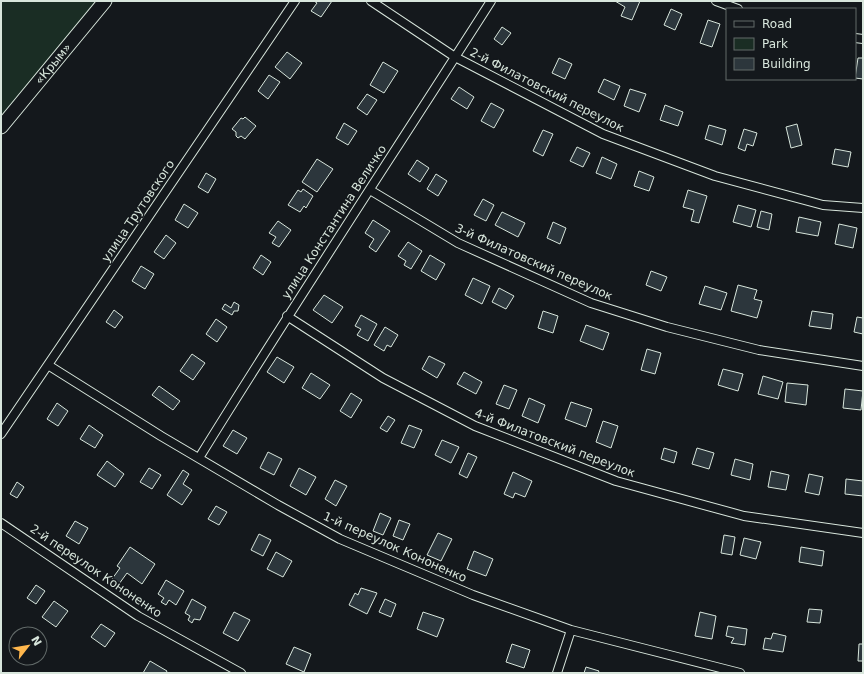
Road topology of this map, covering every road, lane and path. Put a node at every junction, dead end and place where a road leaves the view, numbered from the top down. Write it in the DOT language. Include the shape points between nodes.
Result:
graph roads {
  1 [pos="105,1"];
  2 [pos="295,1"];
  3 [pos="371,1"];
  4 [pos="491,1"];
  5 [pos="716,1"];
  6 [pos="735,8"];
  7 [pos="455,57"];
  8 [pos="1,127"];
  9 [pos="370,190"];
  10 [pos="863,208"];
  11 [pos="287,316"];
  12 [pos="48,365"];
  13 [pos="863,366"];
  14 [pos="1,434"];
  15 [pos="199,458"];
  16 [pos="1,522"];
  17 [pos="863,532"];
  18 [pos="570,630"];
  19 [pos="241,673"];
  20 [pos="557,673"];
  21 [pos="740,673"];
  1 -- 8 [label="highway, «Крым»"];
  2 -- 12 [label="street, улица Трутовского"];
  3 -- 7 [label="street, 2-й Филатовский переулок"];
  4 -- 7 [label="street, улица Константина Величко"];
  5 -- 6 [label="street"];
  7 -- 9 [label="street, улица Константина Величко"];
  7 -- 10 [label="street, 2-й Филатовский переулок" via="603,134 715,176 823,206"];
  9 -- 11 [label="street, улица Константина Величко"];
  9 -- 13 [label="street, 3-й Филатовский переулок" via="458,244 591,303 667,327 759,350"];
  11 -- 15 [label="street, улица Константина Величко"];
  11 -- 17 [label="street, 4-й Филатовский переулок" via="383,378 475,426 616,481 744,516"];
  12 -- 14 [label="street, улица Трутовского"];
  12 -- 15 [label="street, 1-й переулок Кононенко"];
  15 -- 18 [label="street, 1-й переулок Кононенко" via="340,539 473,595"];
  16 -- 19 [label="street, 2-й переулок Кононенко" via="138,616"];
  18 -- 20 [label="street"];
  18 -- 21 [label="street, 1-й переулок Кононенко"];
}
